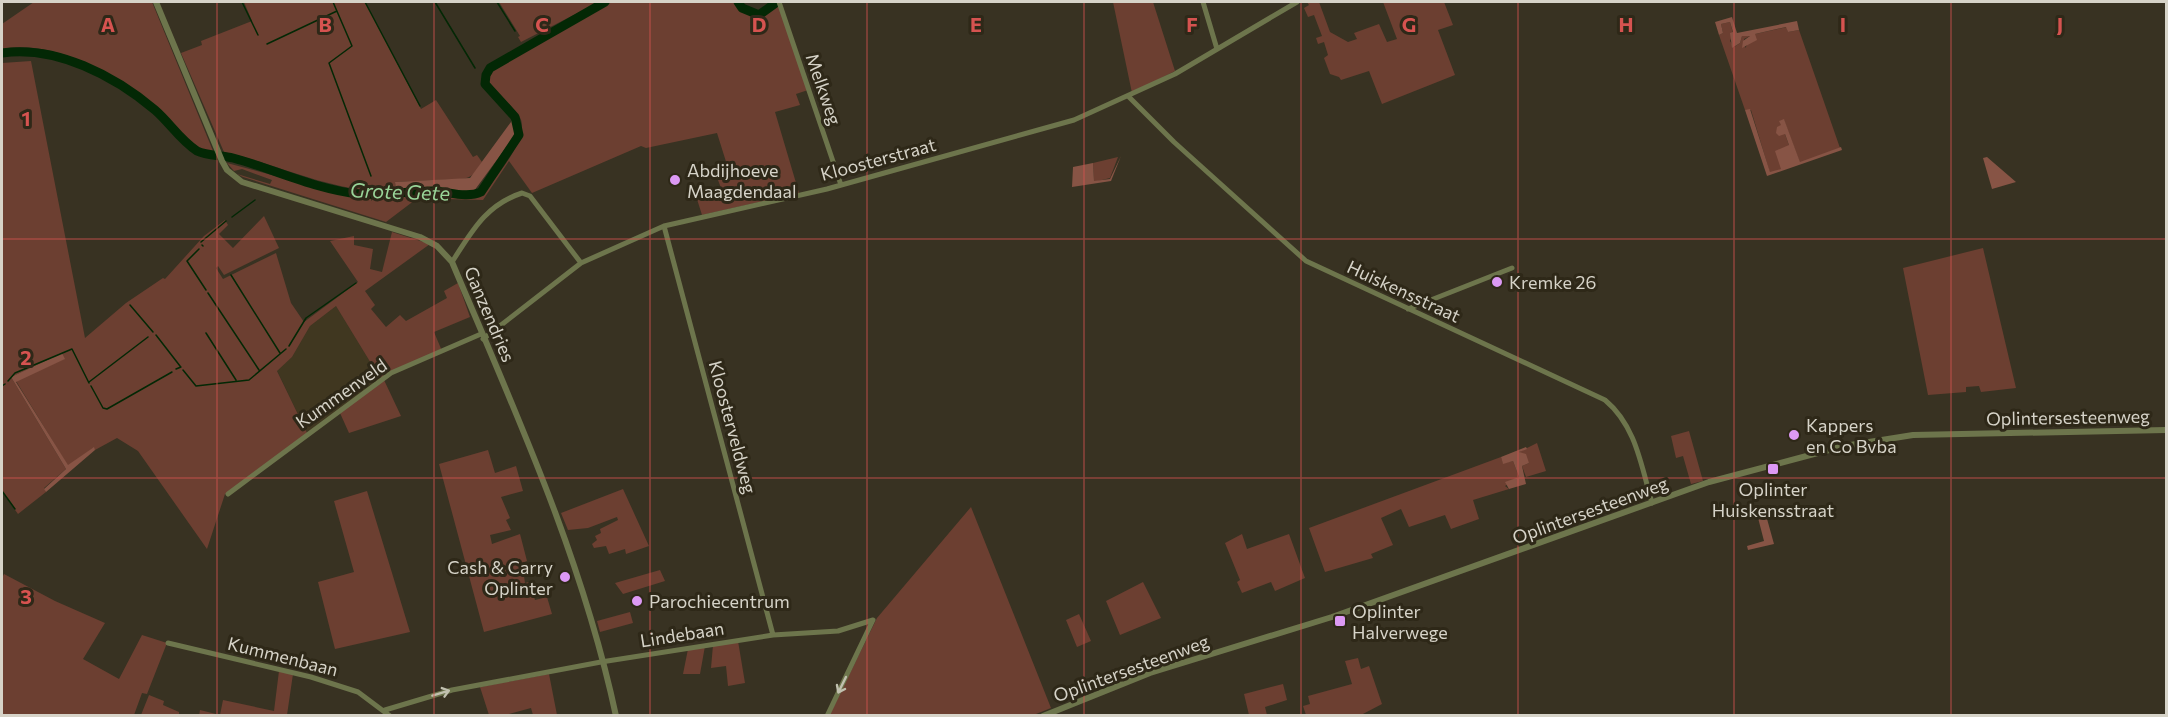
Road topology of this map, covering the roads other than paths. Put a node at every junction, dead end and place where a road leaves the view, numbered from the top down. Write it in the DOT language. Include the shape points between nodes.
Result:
graph roads {
  1 [pos="156,2"];
  2 [pos="779,2"];
  3 [pos="1203,2"];
  4 [pos="1297,2"];
  5 [pos="1217,49"];
  6 [pos="1129,97"];
  7 [pos="841,185"];
  8 [pos="664,226"];
  9 [pos="452,262"];
  10 [pos="580,263"];
  11 [pos="1512,268"];
  12 [pos="1408,309"];
  13 [pos="482,336"];
  14 [pos="2166,430"];
  15 [pos="228,494"];
  16 [pos="1652,503"];
  17 [pos="773,635"];
  18 [pos="168,643"];
  19 [pos="604,663"];
  20 [pos="385,710"];
  21 [pos="390,716"];
  22 [pos="615,716"];
  23 [pos="827,716"];
  24 [pos="1043,716"];
  1 -- 9 [label="street, Ganzendries" via="227,170 242,182 420,237"];
  2 -- 7 [label="street, Melkweg"];
  3 -- 5 [label="street"];
  4 -- 5 [label="street, Kloosterstraat"];
  5 -- 6 [label="street, Kloosterstraat"];
  6 -- 7 [label="street, Kloosterstraat" via="1047,129"];
  6 -- 12 [label="street, Huiskensstraat" via="1306,261"];
  7 -- 8 [label="street, Kloosterstraat"];
  8 -- 10 [label="street, Kloosterstraat"];
  8 -- 17 [label="street, Kloosterveldweg"];
  9 -- 10 [label="street" via="477,222 522,194 530,196"];
  9 -- 13 [label="street, Ganzendries"];
  10 -- 13 [label="street, Kloosterstraat"];
  11 -- 12 [label="street"];
  12 -- 16 [label="street, Huiskensstraat" via="1605,400 1633,434"];
  13 -- 15 [label="street, Kummenveld" via="391,373"];
  13 -- 19 [label="street, Ganzendries" via="558,517"];
  14 -- 16 [label="street, Oplintersesteenweg" via="1892,437 1719,480"];
  16 -- 24 [label="street, Oplintersesteenweg" via="1332,617 1150,673"];
  17 -- 19 [label="street, Lindebaan"];
  17 -- 23 [label="street, Lindebaan, one-way" via="826,633 873,620"];
  18 -- 20 [label="street, Kummenbaan" via="334,684 358,692"];
  20 -- 19 [label="street, one-way" via="452,690"];
  19 -- 22 [label="street, Ganzendries"];
  20 -- 21 [label="street, Kummenbaan"];
}
